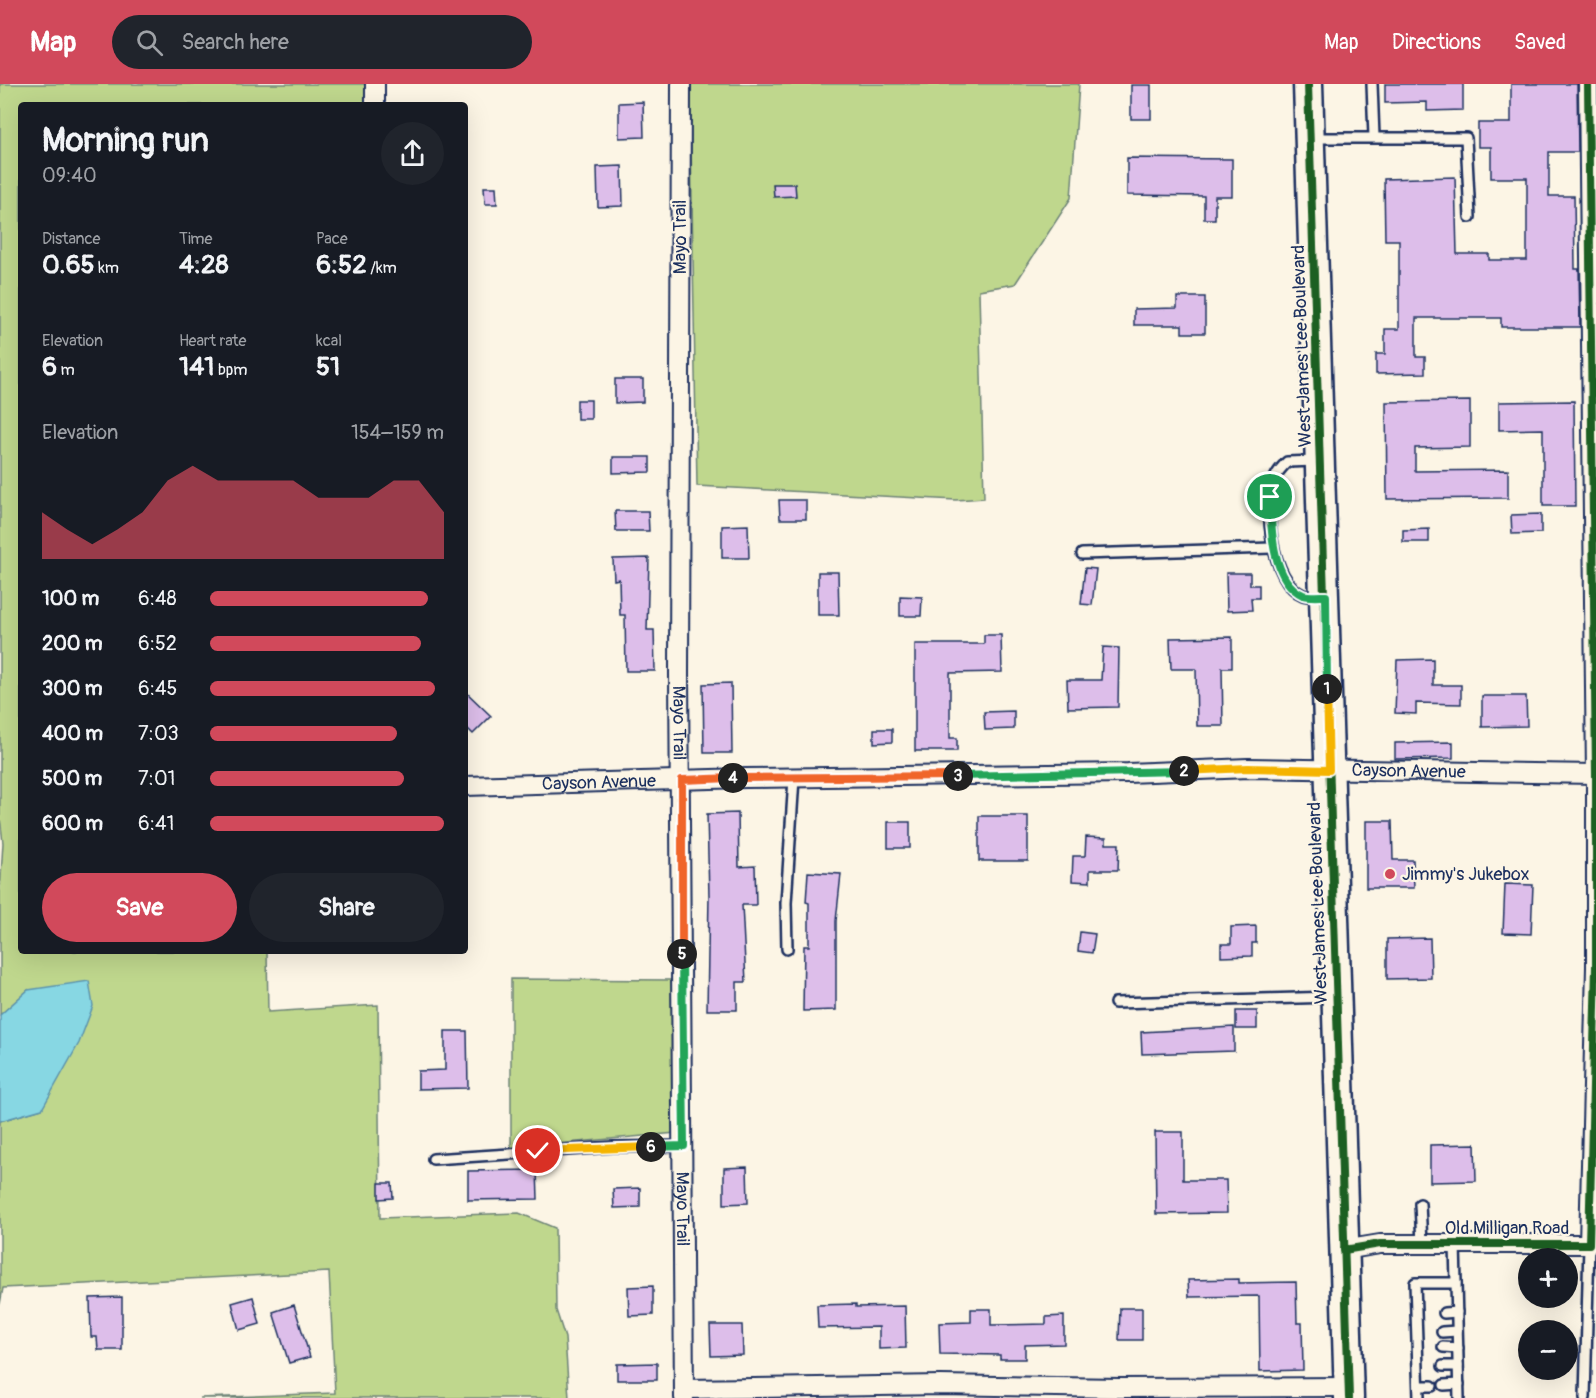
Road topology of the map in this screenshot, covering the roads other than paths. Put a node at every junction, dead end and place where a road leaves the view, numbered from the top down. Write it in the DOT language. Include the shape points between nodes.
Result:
graph roads {
  1 [pos="375,84"];
  2 [pos="681,84"];
  3 [pos="1308,84"];
  4 [pos="1372,84"];
  5 [pos="1588,84"];
  6 [pos="375,102"];
  7 [pos="1374,137"];
  8 [pos="1309,138"];
  9 [pos="1470,218"];
  10 [pos="1321,460"];
  11 [pos="1272,548"];
  12 [pos="1082,554"];
  13 [pos="1594,557"];
  14 [pos="1326,596"];
  15 [pos="1329,770"];
  16 [pos="1596,774"];
  17 [pos="794,778"];
  18 [pos="682,780"];
  19 [pos="468,786"];
  20 [pos="787,949"];
  21 [pos="1336,997"];
  22 [pos="1115,1003"];
  23 [pos="684,1146"];
  24 [pos="433,1159"];
  25 [pos="1420,1204"];
  26 [pos="1422,1243"];
  27 [pos="1455,1244"];
  28 [pos="1589,1244"];
  29 [pos="1344,1250"];
  30 [pos="1456,1283"];
  31 [pos="1457,1312"];
  32 [pos="1416,1313"];
  33 [pos="1428,1313"];
  34 [pos="1444,1313"];
  35 [pos="1457,1331"];
  36 [pos="1442,1332"];
  37 [pos="1443,1347"];
  38 [pos="1458,1348"];
  39 [pos="1443,1366"];
  40 [pos="1458,1366"];
  41 [pos="1459,1384"];
  42 [pos="1444,1385"];
  43 [pos="1419,1386"];
  44 [pos="1432,1386"];
  45 [pos="1349,1392"];
  46 [pos="685,1393"];
  47 [pos="1419,1398"];
  48 [pos="1459,1398"];
  49 [pos="1586,1398"];
  1 -- 6 [label="street"];
  2 -- 18 [label="street, Mayo Trail"];
  3 -- 8 [label="main road, West James Lee Boulevard"];
  4 -- 7 [label="lane"];
  5 -- 13 [label="street, Old Milligan Road"];
  7 -- 8 [label="lane"];
  7 -- 9 [label="lane" via="1466,138"];
  8 -- 10 [label="main road, West James Lee Boulevard"];
  10 -- 11 [label="lane" via="1287,462 1276,476 1270,497"];
  10 -- 14 [label="main road, West James Lee Boulevard"];
  11 -- 12 [label="lane"];
  11 -- 14 [label="lane" via="1291,587 1304,596"];
  13 -- 16 [label="street, Old Milligan Road"];
  14 -- 15 [label="main road, West James Lee Boulevard"];
  15 -- 16 [label="street, Cayson Avenue"];
  15 -- 17 [label="street, Cayson Avenue" via="1248,768"];
  15 -- 21 [label="main road, West James Lee Boulevard"];
  16 -- 28 [label="street, Old Milligan Road" via="1596,979"];
  17 -- 18 [label="street, Cayson Avenue"];
  17 -- 20 [label="lane"];
  18 -- 19 [label="street, Cayson Avenue"];
  18 -- 23 [label="street, Mayo Trail"];
  21 -- 22 [label="lane"];
  21 -- 29 [label="main road, West James Lee Boulevard"];
  23 -- 24 [label="lane"];
  23 -- 46 [label="street, Mayo Trail"];
  25 -- 26 [label="lane"];
  26 -- 27 [label="street, Old Milligan Road"];
  26 -- 29 [label="street, Old Milligan Road"];
  27 -- 28 [label="street, Old Milligan Road"];
  27 -- 30 [label="lane"];
  28 -- 49 [label="lane"];
  29 -- 45 [label="main road, West James Lee Boulevard"];
  30 -- 31 [label="lane"];
  30 -- 32 [label="lane" via="1415,1283"];
  31 -- 34 [label="lane"];
  31 -- 35 [label="lane"];
  32 -- 33 [label="lane"];
  32 -- 43 [label="lane" via="1423,1347"];
  35 -- 36 [label="lane"];
  35 -- 38 [label="lane"];
  37 -- 38 [label="lane"];
  38 -- 40 [label="lane"];
  39 -- 40 [label="lane"];
  40 -- 41 [label="lane"];
  41 -- 42 [label="lane"];
  41 -- 48 [label="lane"];
  43 -- 44 [label="lane"];
  43 -- 47 [label="lane"];
  45 -- 46 [label="street" via="941,1385"];
}
